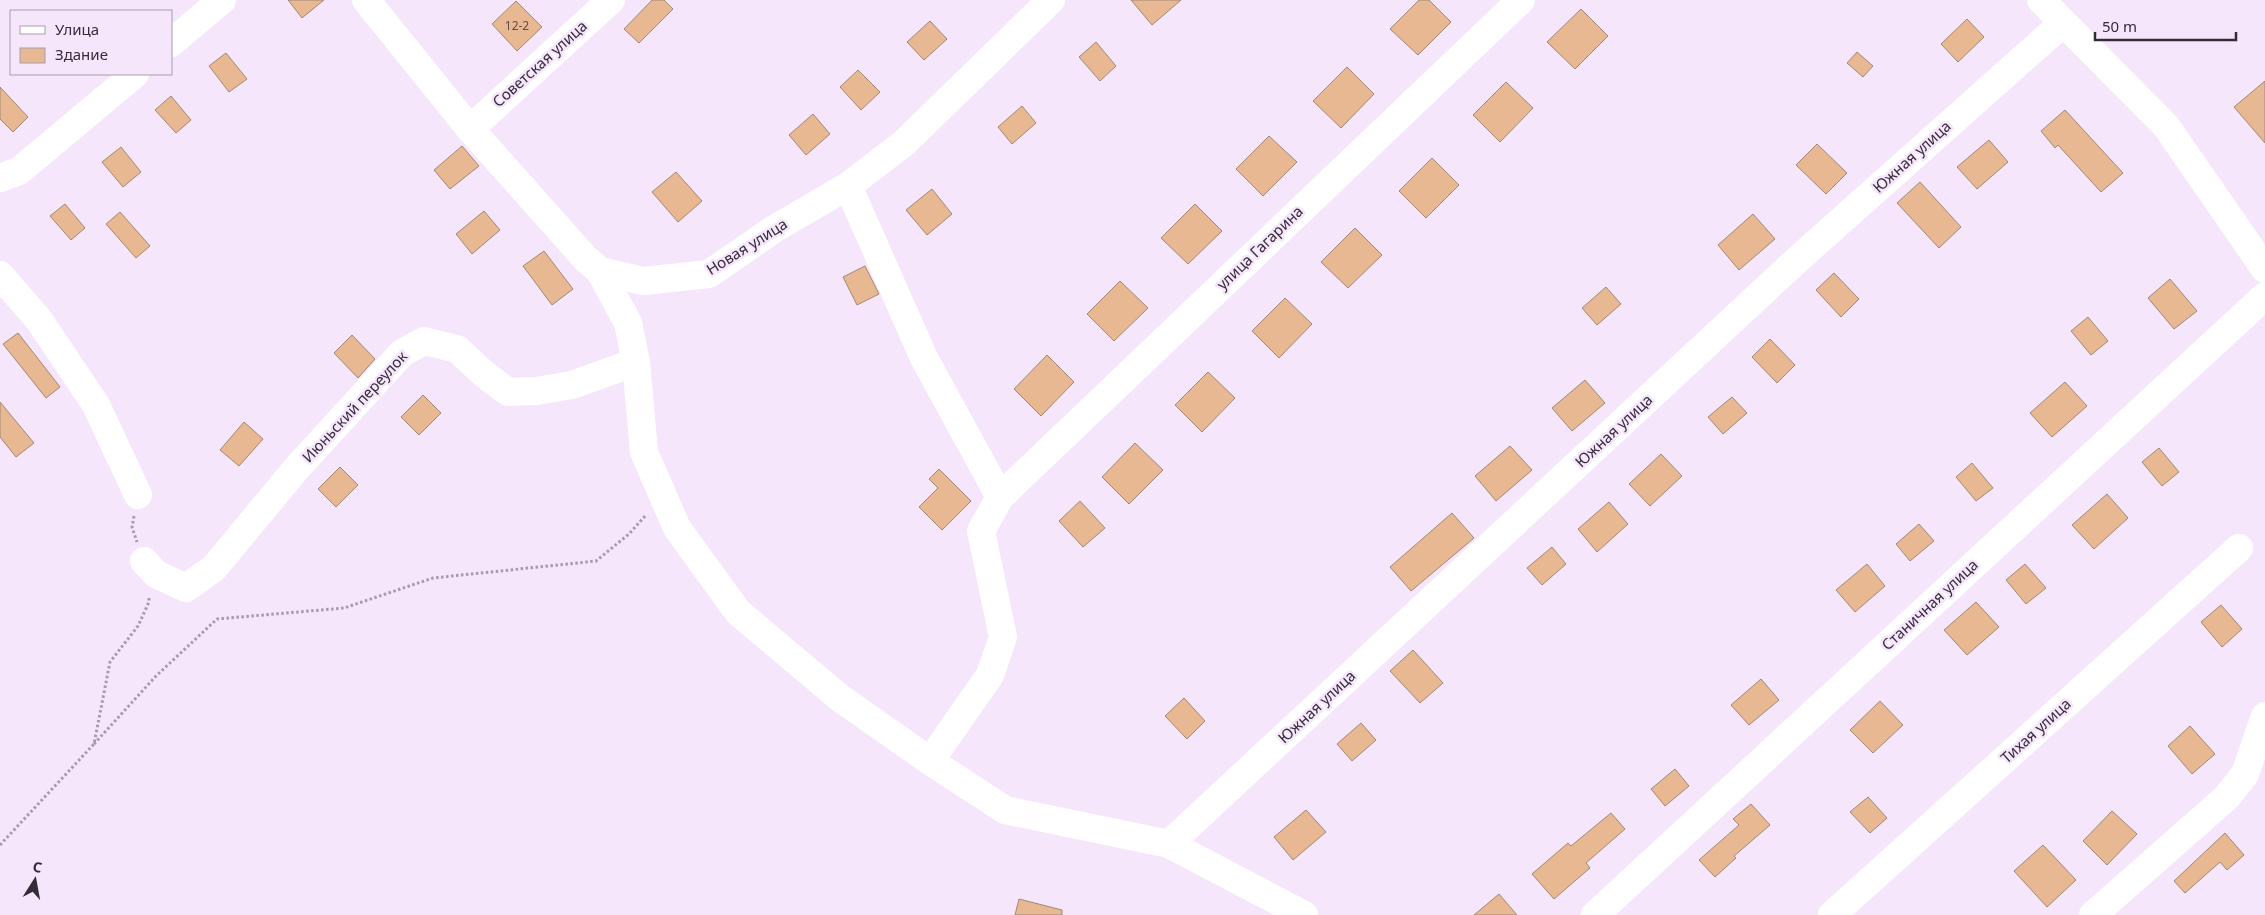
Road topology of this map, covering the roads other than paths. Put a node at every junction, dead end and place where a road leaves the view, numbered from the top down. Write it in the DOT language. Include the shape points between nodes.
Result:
graph roads {
  1 [pos="222,0"];
  2 [pos="366,0"];
  3 [pos="611,0"];
  4 [pos="1051,0"];
  5 [pos="1520,0"];
  6 [pos="2041,0"];
  7 [pos="2063,23"];
  8 [pos="172,42"];
  9 [pos="134,75"];
  10 [pos="470,129"];
  11 [pos="0,178"];
  12 [pos="848,186"];
  13 [pos="2265,269"];
  14 [pos="600,270"];
  15 [pos="0,275"];
  16 [pos="2265,296"];
  17 [pos="636,362"];
  18 [pos="138,495"];
  19 [pos="1000,497"];
  20 [pos="2240,548"];
  21 [pos="144,561"];
  22 [pos="2265,716"];
  23 [pos="930,762"];
  24 [pos="1169,844"];
  25 [pos="1304,915"];
  26 [pos="1595,915"];
  27 [pos="1832,915"];
  28 [pos="2093,915"];
  1 -- 8 [label="street"];
  2 -- 10 [label="street, Новая улица"];
  3 -- 10 [label="street, Советская улица"];
  4 -- 12 [label="street, Новая улица" via="904,142"];
  5 -- 19 [label="street, улица Гагарина"];
  6 -- 7 [label="street"];
  7 -- 13 [label="street" via="2166,126"];
  7 -- 24 [label="street, Южная улица" via="1797,260"];
  9 -- 11 [label="street" via="20,171"];
  10 -- 14 [label="street, Новая улица"];
  12 -- 14 [label="street, Новая улица" via="774,229 709,274 643,281"];
  12 -- 19 [label="street" via="924,358"];
  14 -- 17 [label="street" via="628,323"];
  15 -- 18 [label="street" via="39,320 96,405"];
  16 -- 26 [label="street, Станичная улица"];
  17 -- 21 [label="street, Июньский переулок" via="572,385 508,392 457,349 424,341 395,360 296,469 214,568 186,588 156,574"];
  17 -- 23 [label="street" via="644,452 677,528 738,612 840,698"];
  19 -- 23 [label="street, улица Гагарина" via="981,531 1003,637 990,675"];
  20 -- 27 [label="street, Тихая улица"];
  22 -- 28 [label="street" via="2245,774 2227,797"];
  23 -- 24 [label="street" via="1005,810"];
  24 -- 25 [label="street"];
}
